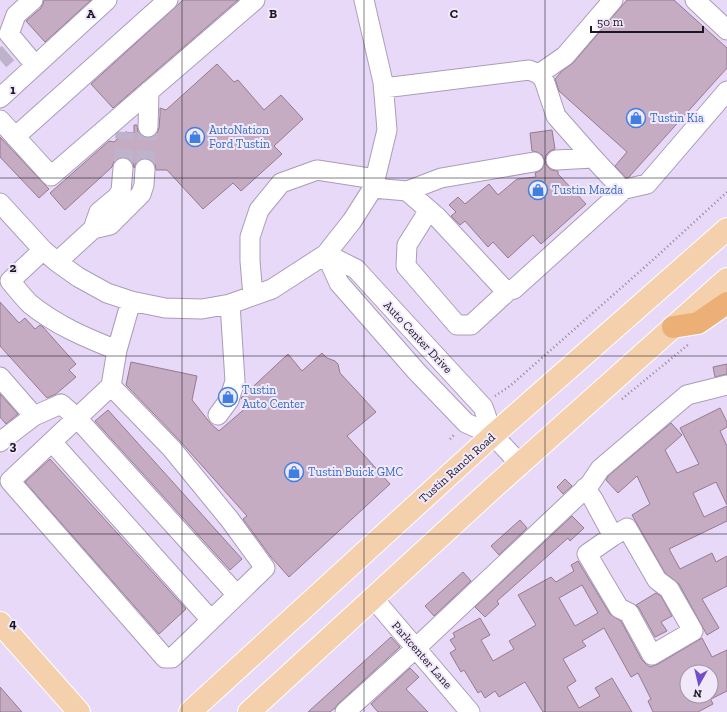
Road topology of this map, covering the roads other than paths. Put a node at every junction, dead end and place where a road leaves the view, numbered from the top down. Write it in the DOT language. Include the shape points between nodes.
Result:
graph roads {
  1 [pos="33,0"];
  2 [pos="107,0"];
  3 [pos="168,0"];
  4 [pos="255,0"];
  5 [pos="364,0"];
  6 [pos="613,0"];
  7 [pos="695,0"];
  8 [pos="727,30"];
  9 [pos="8,43"];
  10 [pos="36,65"];
  11 [pos="539,74"];
  12 [pos="384,88"];
  13 [pos="727,90"];
  14 [pos="150,91"];
  15 [pos="0,98"];
  16 [pos="126,112"];
  17 [pos="0,120"];
  18 [pos="148,128"];
  19 [pos="125,132"];
  20 [pos="15,137"];
  21 [pos="593,158"];
  22 [pos="556,160"];
  23 [pos="534,162"];
  24 [pos="123,168"];
  25 [pos="145,169"];
  26 [pos="374,184"];
  27 [pos="621,190"];
  28 [pos="407,191"];
  29 [pos="0,204"];
  30 [pos="429,210"];
  31 [pos="727,228"];
  32 [pos="93,229"];
  33 [pos="43,250"];
  34 [pos="326,254"];
  35 [pos="57,262"];
  36 [pos="727,279"];
  37 [pos="5,283"];
  38 [pos="508,291"];
  39 [pos="253,296"];
  40 [pos="131,301"];
  41 [pos="727,303"];
  42 [pos="230,304"];
  43 [pos="673,327"];
  44 [pos="117,350"];
  45 [pos="0,376"];
  46 [pos="727,385"];
  47 [pos="111,386"];
  48 [pos="218,415"];
  49 [pos="34,416"];
  50 [pos="77,418"];
  51 [pos="493,435"];
  52 [pos="0,442"];
  53 [pos="52,442"];
  54 [pos="520,464"];
  55 [pos="585,488"];
  56 [pos="613,536"];
  57 [pos="237,595"];
  58 [pos="373,598"];
  59 [pos="211,620"];
  60 [pos="0,623"];
  61 [pos="416,648"];
  62 [pos="79,712"];
  63 [pos="190,712"];
  64 [pos="249,712"];
  65 [pos="345,712"];
  66 [pos="470,712"];
  1 -- 9 [label="street" via="16,15"];
  2 -- 10 [label="street"];
  3 -- 20 [label="street"];
  4 -- 14 [label="street"];
  5 -- 12 [label="street"];
  6 -- 11 [label="street" via="565,56"];
  7 -- 8 [label="street"];
  9 -- 10 [label="street"];
  10 -- 15 [label="street"];
  11 -- 12 [label="street" via="529,70"];
  11 -- 21 [label="street" via="544,80 556,116"];
  12 -- 26 [label="street" via="387,130"];
  13 -- 27 [label="street" via="647,184"];
  14 -- 16 [label="street"];
  14 -- 18 [label="street"];
  16 -- 19 [label="street"];
  16 -- 20 [label="street" via="51,176"];
  17 -- 20 [label="street"];
  21 -- 22 [label="street"];
  21 -- 27 [label="street"];
  23 -- 28 [label="street" via="441,178"];
  24 -- 32 [label="street" via="121,191 118,197 99,212"];
  25 -- 32 [label="street" via="144,185 140,194 110,225"];
  26 -- 28 [label="street"];
  26 -- 34 [label="street" via="352,221"];
  26 -- 39 [label="street" via="317,170 281,184 259,210 250,237"];
  27 -- 38 [label="street" via="514,289"];
  28 -- 30 [label="street"];
  29 -- 33 [label="street"];
  30 -- 38 [label="street"];
  30 -- 38 [label="street" via="407,245 406,266 457,325 471,325"];
  31 -- 51 [label="main road, Tustin Ranch Road"];
  32 -- 35 [label="street"];
  33 -- 35 [label="street"];
  33 -- 37 [label="street"];
  34 -- 39 [label="street" via="272,289"];
  34 -- 51 [label="street, Auto Center Drive" via="339,283 418,372 466,423"];
  35 -- 40 [label="street" via="106,292"];
  36 -- 43 [label="main road"];
  37 -- 44 [label="street" via="59,324 85,338"];
  39 -- 42 [label="street"];
  40 -- 42 [label="street" via="166,308 202,309"];
  40 -- 44 [label="street"];
  41 -- 43 [label="highway" via="698,323"];
  42 -- 48 [label="street" via="235,381 229,400"];
  43 -- 54 [label="main road"];
  44 -- 47 [label="street"];
  45 -- 49 [label="street"];
  46 -- 55 [label="street" via="687,395 600,469"];
  47 -- 50 [label="street"];
  47 -- 57 [label="street" via="172,449 265,568"];
  49 -- 50 [label="street" via="61,404"];
  49 -- 52 [label="street"];
  50 -- 53 [label="street"];
  50 -- 57 [label="street"];
  51 -- 54 [label="street, Auto Center Drive"];
  51 -- 63 [label="main road, Tustin Ranch Road"];
  53 -- 59 [label="street"];
  53 -- 59 [label="street" via="10,481 165,658 172,658"];
  54 -- 58 [label="main road"];
  55 -- 56 [label="street"];
  55 -- 61 [label="street"];
  56 -- 56 [label="street" via="627,528 658,580 669,589 693,631 652,655 630,613 619,608 587,554"];
  57 -- 59 [label="street"];
  58 -- 61 [label="street, Parkcenter Lane"];
  58 -- 64 [label="main road"];
  60 -- 62 [label="main road"];
  61 -- 65 [label="street"];
  61 -- 66 [label="street, Parkcenter Lane"];
}
